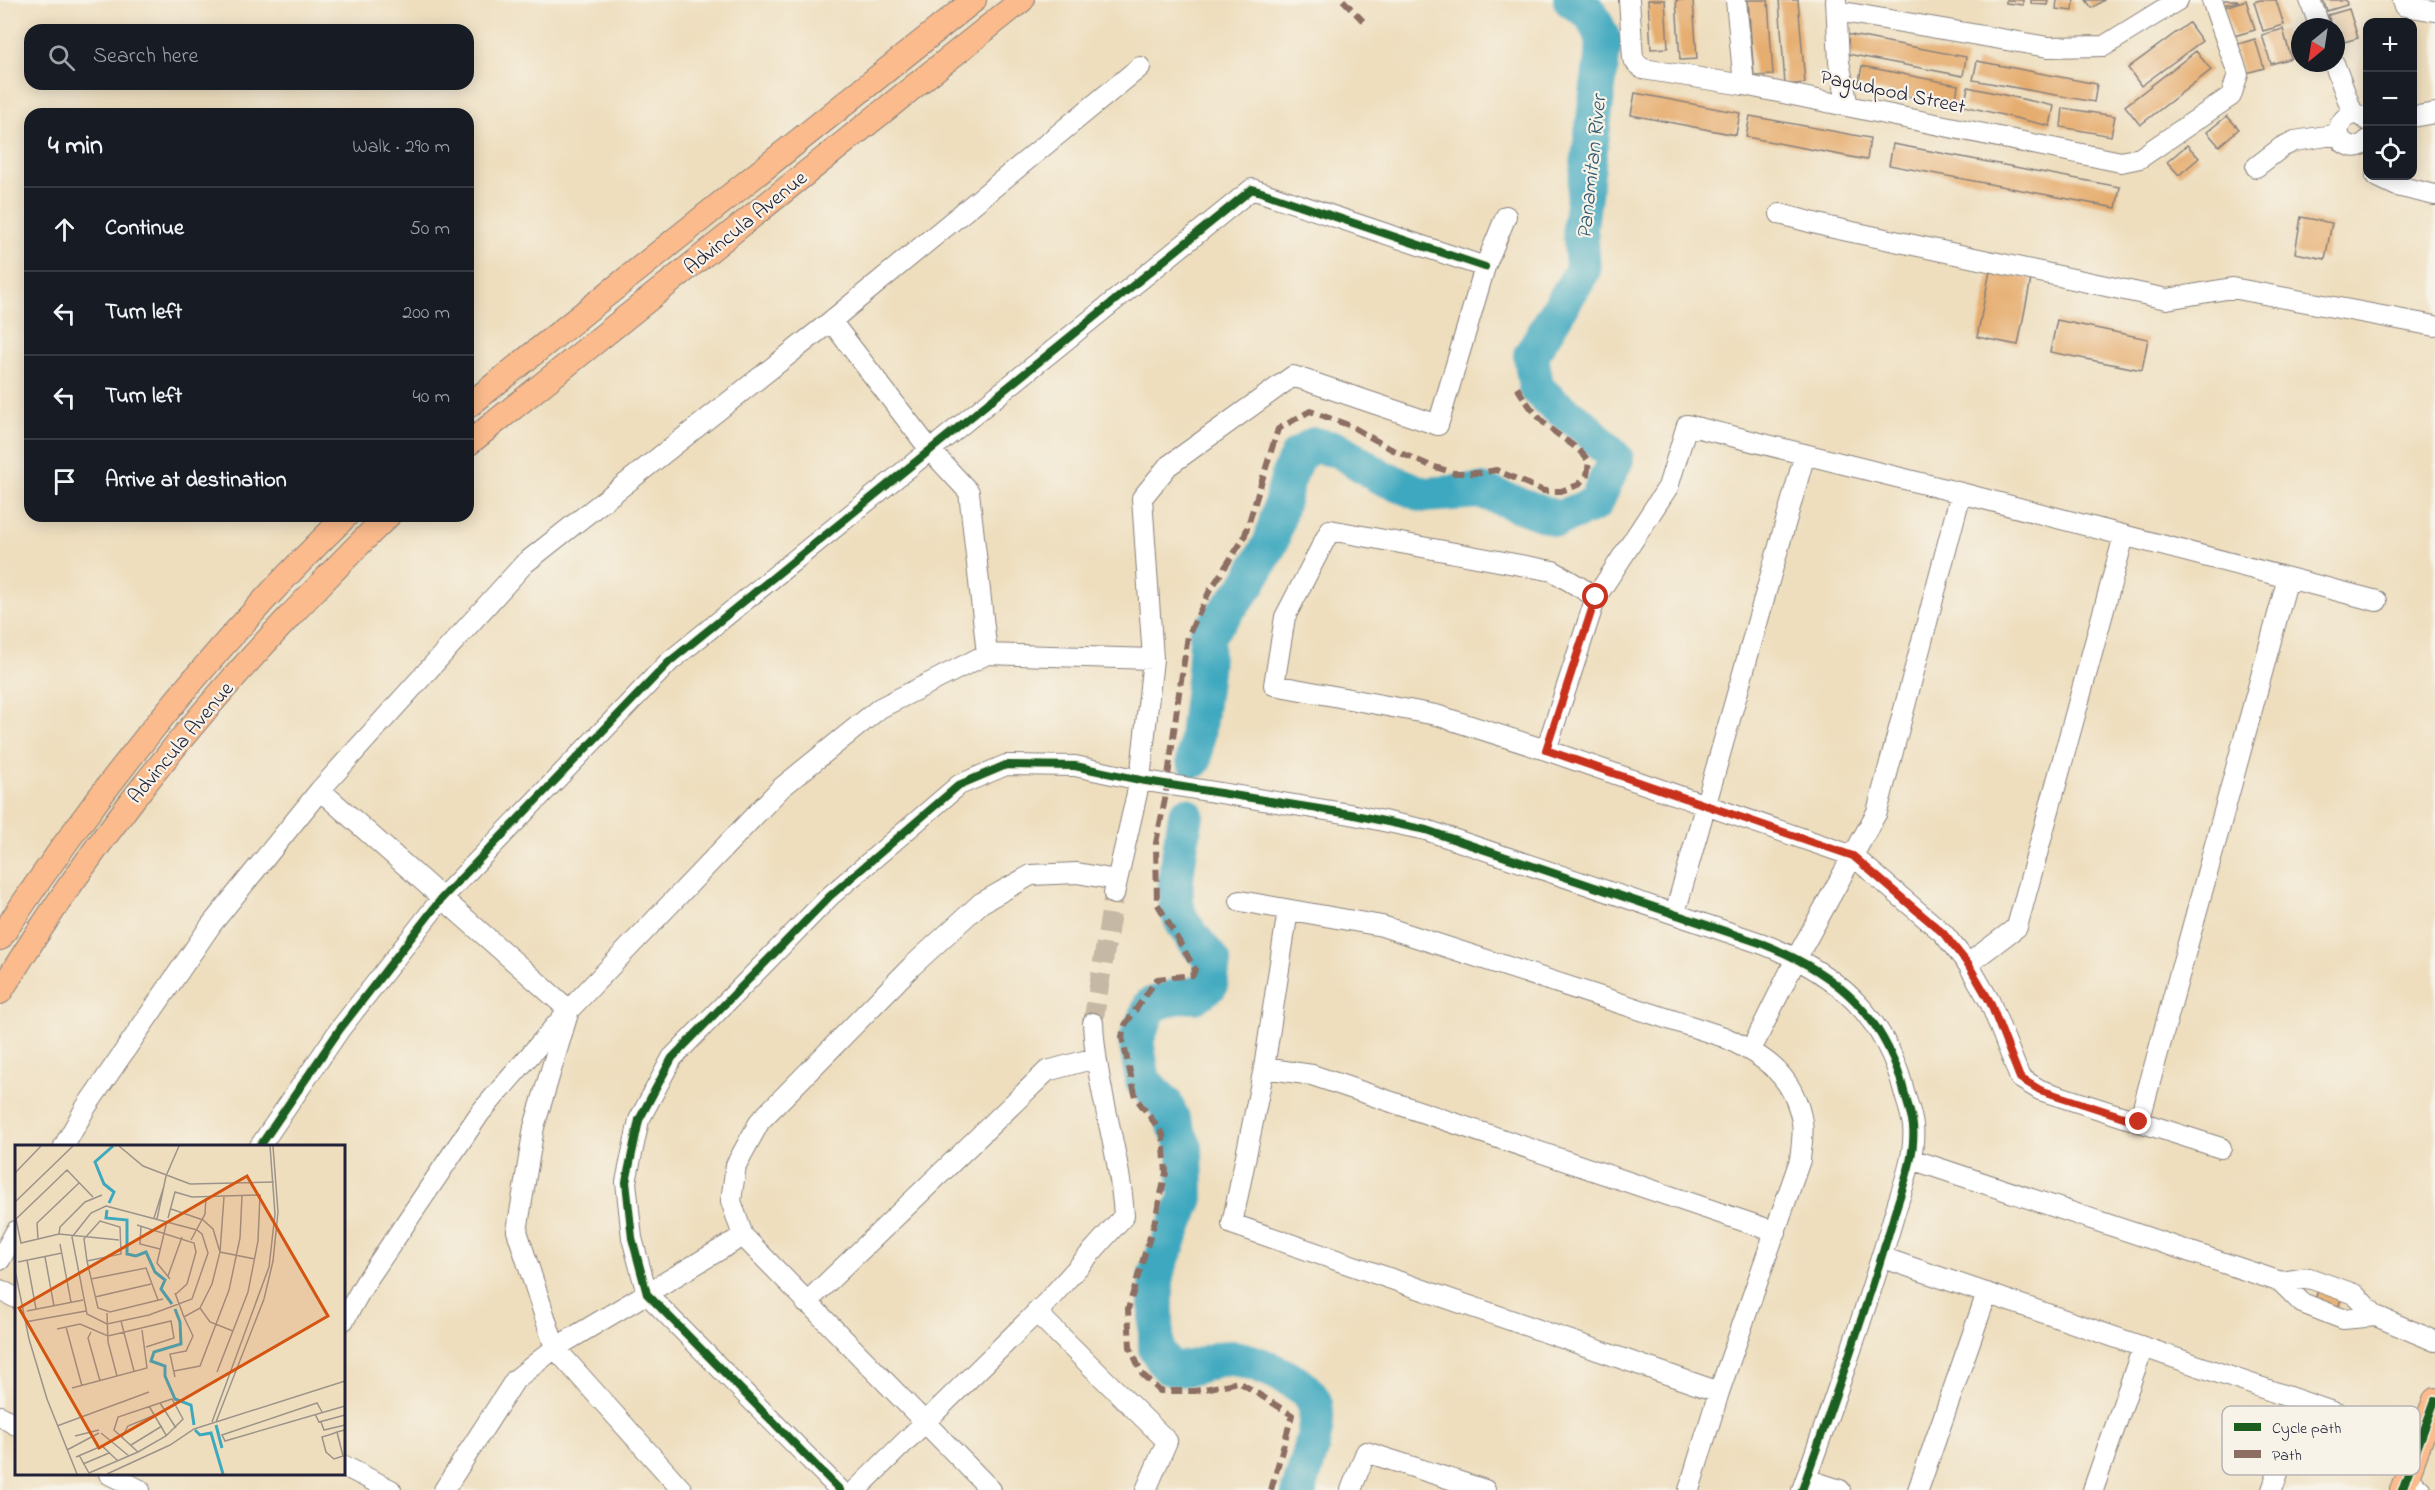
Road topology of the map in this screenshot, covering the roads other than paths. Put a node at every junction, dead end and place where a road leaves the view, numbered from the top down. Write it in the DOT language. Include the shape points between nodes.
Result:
graph roads {
  1 [pos="1022,0"];
  2 [pos="1629,0"];
  3 [pos="1736,0"];
  4 [pos="2178,0"];
  5 [pos="2212,0"];
  6 [pos="2310,0"];
  7 [pos="2403,0"];
  8 [pos="972,1"];
  9 [pos="1837,6"];
  10 [pos="2435,11"];
  11 [pos="2317,18"];
  12 [pos="989,26"];
  13 [pos="1140,67"];
  14 [pos="2338,72"];
  15 [pos="1744,84"];
  16 [pos="1848,106"];
  17 [pos="2435,112"];
  18 [pos="2417,116"];
  19 [pos="2360,118"];
  20 [pos="2339,134"];
  21 [pos="2363,149"];
  22 [pos="2256,167"];
  23 [pos="2384,180"];
  24 [pos="2435,195"];
  25 [pos="1780,214"];
  26 [pos="1506,216"];
  27 [pos="1485,267"];
  28 [pos="831,321"];
  29 [pos="2435,326"];
  30 [pos="474,401"];
  31 [pos="474,439"];
  32 [pos="931,451"];
  33 [pos="1805,454"];
  34 [pos="1961,493"];
  35 [pos="340,522"];
  36 [pos="382,522"];
  37 [pos="2124,536"];
  38 [pos="2288,578"];
  39 [pos="1596,597"];
  40 [pos="2377,601"];
  41 [pos="987,654"];
  42 [pos="1153,659"];
  43 [pos="1546,750"];
  44 [pos="1140,780"];
  45 [pos="320,790"];
  46 [pos="1707,805"];
  47 [pos="1853,856"];
  48 [pos="442,898"];
  49 [pos="1240,901"];
  50 [pos="1288,910"];
  51 [pos="1674,913"];
  52 [pos="0,938"];
  53 [pos="1797,957"];
  54 [pos="1968,964"];
  55 [pos="0,992"];
  56 [pos="568,1010"];
  57 [pos="1093,1023"];
  58 [pos="1751,1050"];
  59 [pos="1095,1058"];
  60 [pos="1264,1068"];
  61 [pos="2139,1122"];
  62 [pos="65,1145"];
  63 [pos="261,1145"];
  64 [pos="2221,1148"];
  65 [pos="1911,1159"];
  66 [pos="1776,1232"];
  67 [pos="15,1233"];
  68 [pos="743,1236"];
  69 [pos="1881,1257"];
  70 [pos="0,1260"];
  71 [pos="2281,1282"];
  72 [pos="0,1290"];
  73 [pos="1987,1293"];
  74 [pos="647,1294"];
  75 [pos="15,1298"];
  76 [pos="806,1303"];
  77 [pos="1036,1312"];
  78 [pos="2376,1316"];
  79 [pos="345,1318"];
  80 [pos="2435,1341"];
  81 [pos="2143,1347"];
  82 [pos="555,1348"];
  83 [pos="1719,1392"];
  84 [pos="2303,1402"];
  85 [pos="2302,1406"];
  86 [pos="2315,1406"];
  87 [pos="2434,1409"];
  88 [pos="0,1416"];
  89 [pos="926,1421"];
  90 [pos="15,1424"];
  91 [pos="2420,1454"];
  92 [pos="345,1467"];
  93 [pos="113,1475"];
  94 [pos="2277,1475"];
  95 [pos="1804,1485"];
  96 [pos="140,1490"];
  97 [pos="391,1490"];
  98 [pos="444,1490"];
  99 [pos="682,1490"];
  100 [pos="840,1490"];
  101 [pos="856,1490"];
  102 [pos="991,1490"];
  103 [pos="1146,1490"];
  104 [pos="1351,1490"];
  105 [pos="1485,1490"];
  106 [pos="1689,1490"];
  107 [pos="1840,1490"];
  108 [pos="1918,1490"];
  109 [pos="2093,1490"];
  110 [pos="2272,1490"];
  1 -- 12 [label="main road, Advincula Avenue"];
  2 -- 15 [label="street, Pagudpod Street" via="1636,64 1643,69"];
  3 -- 15 [label="street"];
  4 -- 9 [label="street" via="2104,46 2048,47"];
  5 -- 16 [label="street, Pagudpod Street" via="2238,74 2231,96 2140,158 2121,162 2091,157"];
  6 -- 11 [label="street"];
  7 -- 10 [label="street" via="2405,6"];
  8 -- 12 [label="main road"];
  8 -- 30 [label="main road, Advincula Avenue"];
  9 -- 16 [label="street" via="1839,62"];
  12 -- 31 [label="main road, Advincula Avenue"];
  13 -- 28 [label="street"];
  14 -- 19 [label="street"];
  15 -- 16 [label="street, Pagudpod Street"];
  17 -- 18 [label="street"];
  19 -- 20 [label="street" via="2343,119"];
  20 -- 21 [label="street" via="2349,146"];
  20 -- 22 [label="street" via="2295,141"];
  23 -- 24 [label="street"];
  25 -- 29 [label="street" via="2167,299 2232,288"];
  26 -- 27 [label="street"];
  27 -- 32 [label="street" via="1252,189"];
  27 -- 42 [label="street" via="1437,425 1293,376 1168,466 1142,498"];
  28 -- 32 [label="street"];
  28 -- 45 [label="street" via="524,564"];
  32 -- 41 [label="street" via="969,492"];
  32 -- 48 [label="street" via="669,662"];
  33 -- 34 [label="street"];
  33 -- 39 [label="street" via="1687,425 1668,487"];
  33 -- 46 [label="street"];
  34 -- 37 [label="street"];
  34 -- 47 [label="street" via="1877,812"];
  35 -- 52 [label="main road, Advincula Avenue" via="156,725 65,842"];
  36 -- 55 [label="main road, Advincula Avenue" via="245,664 163,760 98,845"];
  37 -- 38 [label="street"];
  37 -- 54 [label="street" via="2017,927"];
  38 -- 40 [label="street"];
  38 -- 61 [label="street"];
  39 -- 43 [label="street"];
  39 -- 43 [label="street" via="1553,571 1330,530 1284,617 1274,685 1436,715"];
  41 -- 42 [label="street"];
  41 -- 56 [label="street" via="880,708 781,788"];
  42 -- 44 [label="street"];
  43 -- 46 [label="street"];
  44 -- 51 [label="street" via="1426,830"];
  44 -- 68 [label="street" via="1115,887 1077,873 1032,875 981,903 911,967 760,1121 736,1165 731,1201"];
  44 -- 74 [label="street" via="1075,766 1006,765 959,785 830,896 672,1058 639,1120 626,1182 632,1238"];
  45 -- 48 [label="street"];
  45 -- 62 [label="street" via="211,925 86,1107"];
  46 -- 47 [label="street"];
  46 -- 51 [label="street"];
  47 -- 53 [label="street"];
  47 -- 54 [label="street" via="1943,933"];
  48 -- 56 [label="street"];
  48 -- 63 [label="street" via="340,1029"];
  49 -- 50 [label="street"];
  50 -- 58 [label="street" via="1382,926 1724,1037"];
  50 -- 60 [label="street"];
  51 -- 53 [label="street"];
  53 -- 58 [label="street"];
  53 -- 65 [label="street" via="1852,997 1882,1034 1900,1074 1913,1127"];
  54 -- 61 [label="street" via="1990,1002 2020,1078 2040,1090"];
  56 -- 79 [label="street" via="480,1113"];
  56 -- 82 [label="street" via="534,1127 517,1231"];
  57 -- 59 [label="street"];
  58 -- 66 [label="street" via="1776,1068 1796,1100 1803,1124 1800,1160"];
  59 -- 76 [label="street" via="1047,1071"];
  59 -- 77 [label="street" via="1122,1180 1124,1216"];
  60 -- 66 [label="street" via="1312,1075"];
  60 -- 83 [label="street" via="1232,1224"];
  61 -- 64 [label="street"];
  65 -- 69 [label="street"];
  65 -- 71 [label="street"];
  66 -- 83 [label="street"];
  67 -- 70 [label="street"];
  68 -- 74 [label="street"];
  68 -- 76 [label="street"];
  69 -- 73 [label="street"];
  69 -- 95 [label="street"];
  71 -- 78 [label="street" via="2302,1303 2343,1318"];
  71 -- 78 [label="street" via="2309,1278 2354,1294"];
  72 -- 75 [label="street"];
  73 -- 81 [label="street"];
  73 -- 108 [label="street"];
  74 -- 82 [label="street"];
  74 -- 100 [label="street"];
  76 -- 89 [label="street"];
  77 -- 89 [label="street"];
  77 -- 103 [label="street" via="1167,1441"];
  78 -- 80 [label="street"];
  81 -- 84 [label="street"];
  81 -- 109 [label="street"];
  82 -- 98 [label="street" via="515,1380"];
  82 -- 99 [label="street"];
  83 -- 106 [label="street"];
  84 -- 85 [label="street"];
  84 -- 86 [label="street"];
  87 -- 91 [label="main road"];
  88 -- 90 [label="street"];
  89 -- 101 [label="street"];
  89 -- 102 [label="street"];
  92 -- 97 [label="street"];
  93 -- 96 [label="street"];
  94 -- 110 [label="street"];
  95 -- 107 [label="street"];
  104 -- 105 [label="street" via="1366,1452"];
}
